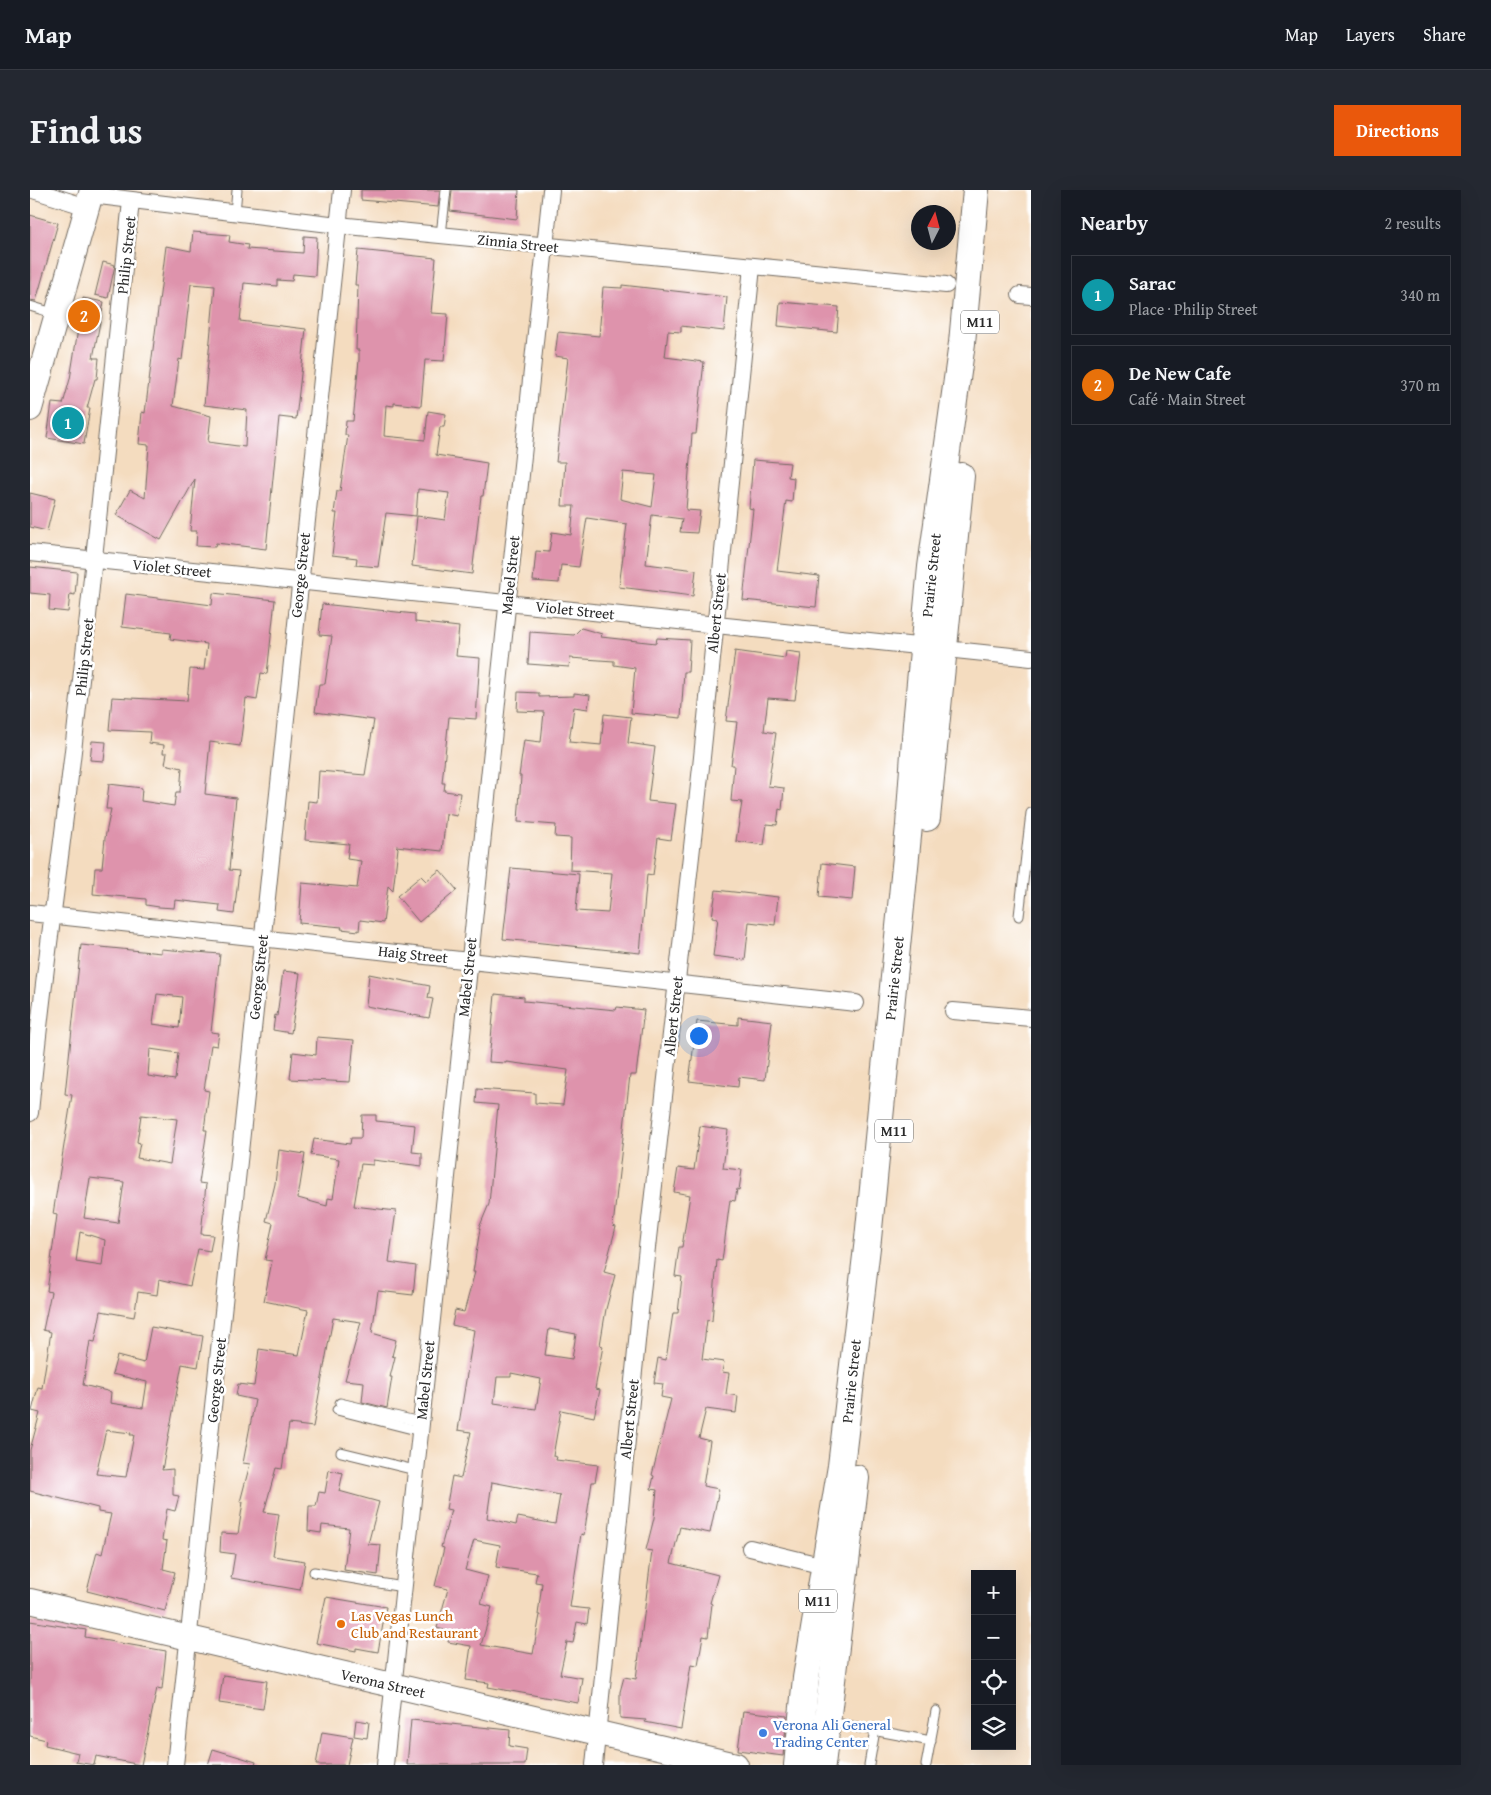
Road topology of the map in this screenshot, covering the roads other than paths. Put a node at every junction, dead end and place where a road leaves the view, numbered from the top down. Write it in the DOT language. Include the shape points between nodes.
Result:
graph roads {
  1 [pos="33,190"];
  2 [pos="237,190"];
  3 [pos="342,190"];
  4 [pos="446,190"];
  5 [pos="551,190"];
  6 [pos="976,190"];
  7 [pos="994,190"];
  8 [pos="90,197"];
  9 [pos="131,201"];
  10 [pos="234,213"];
  11 [pos="338,225"];
  12 [pos="441,235"];
  13 [pos="546,246"];
  14 [pos="752,267"];
  15 [pos="946,285"];
  16 [pos="30,306"];
  17 [pos="56,314"];
  18 [pos="30,408"];
  19 [pos="30,553"];
  20 [pos="95,559"];
  21 [pos="299,581"];
  22 [pos="507,603"];
  23 [pos="715,624"];
  24 [pos="933,648"];
  25 [pos="1031,658"];
  26 [pos="1031,813"];
  27 [pos="30,913"];
  28 [pos="54,915"];
  29 [pos="1019,916"];
  30 [pos="262,938"];
  31 [pos="469,960"];
  32 [pos="677,983"];
  33 [pos="856,1004"];
  34 [pos="953,1011"];
  35 [pos="1031,1018"];
  36 [pos="30,1113"];
  37 [pos="338,1406"];
  38 [pos="420,1427"];
  39 [pos="341,1452"];
  40 [pos="415,1470"];
  41 [pos="750,1548"];
  42 [pos="824,1566"];
  43 [pos="314,1572"];
  44 [pos="403,1587"];
  45 [pos="30,1601"];
  46 [pos="188,1638"];
  47 [pos="393,1685"];
  48 [pos="936,1711"];
  49 [pos="827,1721"];
  50 [pos="876,1730"];
  51 [pos="597,1732"];
  52 [pos="931,1741"];
  53 [pos="175,1765"];
  54 [pos="384,1765"];
  55 [pos="594,1765"];
  56 [pos="736,1765"];
  57 [pos="797,1765"];
  58 [pos="822,1765"];
  59 [pos="869,1765"];
  60 [pos="926,1765"];
  1 -- 8 [label="street, Zinnia Street"];
  2 -- 10 [label="lane"];
  3 -- 11 [label="street, George Street"];
  4 -- 12 [label="lane"];
  5 -- 13 [label="street, Mabel Street"];
  6 -- 24 [label="main road, Prairie Street / M11" via="962,343 931,567"];
  7 -- 24 [label="main road, Prairie Street / M11"];
  8 -- 9 [label="street, Zinnia Street"];
  8 -- 17 [label="main road"];
  9 -- 10 [label="street, Zinnia Street"];
  9 -- 20 [label="street, Philip Street"];
  10 -- 11 [label="street, Zinnia Street"];
  11 -- 12 [label="street, Zinnia Street"];
  11 -- 21 [label="street, George Street"];
  12 -- 13 [label="street, Zinnia Street"];
  13 -- 14 [label="street, Zinnia Street"];
  13 -- 22 [label="street, Mabel Street"];
  14 -- 15 [label="street, Zinnia Street"];
  14 -- 23 [label="street, Albert Street"];
  16 -- 17 [label="lane"];
  17 -- 18 [label="main road"];
  19 -- 20 [label="street, Violet Street"];
  20 -- 21 [label="street, Violet Street"];
  20 -- 28 [label="street, Philip Street"];
  21 -- 22 [label="street, Violet Street"];
  21 -- 30 [label="street, George Street"];
  22 -- 23 [label="street, Violet Street"];
  22 -- 31 [label="street, Mabel Street"];
  23 -- 24 [label="street, Violet Street"];
  23 -- 32 [label="street, Albert Street"];
  24 -- 25 [label="street, Violet Street"];
  24 -- 42 [label="main road, Prairie Street / M11" via="909,826 868,1240 841,1466"];
  24 -- 49 [label="main road, Prairie Street / M11" via="880,1264"];
  26 -- 29 [label="lane"];
  27 -- 28 [label="street, Haig Street"];
  28 -- 30 [label="street, Haig Street"];
  28 -- 36 [label="street, Philip Street"];
  30 -- 31 [label="street, Haig Street"];
  30 -- 46 [label="street, George Street"];
  31 -- 32 [label="street, Haig Street"];
  31 -- 38 [label="street, Mabel Street"];
  32 -- 33 [label="street, Haig Street"];
  32 -- 51 [label="street, Albert Street"];
  34 -- 35 [label="street"];
  37 -- 38 [label="lane"];
  38 -- 40 [label="street, Mabel Street"];
  39 -- 40 [label="lane"];
  40 -- 44 [label="street, Mabel Street"];
  41 -- 42 [label="street"];
  42 -- 57 [label="main road, Prairie Street / M11" via="806,1678"];
  43 -- 44 [label="lane"];
  44 -- 47 [label="street, Mabel Street"];
  45 -- 46 [label="main road, Verona Street"];
  46 -- 47 [label="main road, Verona Street"];
  46 -- 53 [label="street, George Street"];
  47 -- 51 [label="main road, Verona Street"];
  47 -- 54 [label="street, Mabel Street"];
  48 -- 52 [label="lane"];
  49 -- 50 [label="lane"];
  49 -- 58 [label="main road, Prairie Street / M11"];
  50 -- 52 [label="lane"];
  50 -- 59 [label="lane"];
  51 -- 55 [label="street, Albert Street"];
  51 -- 56 [label="main road, Verona Street"];
  52 -- 60 [label="lane"];
}
